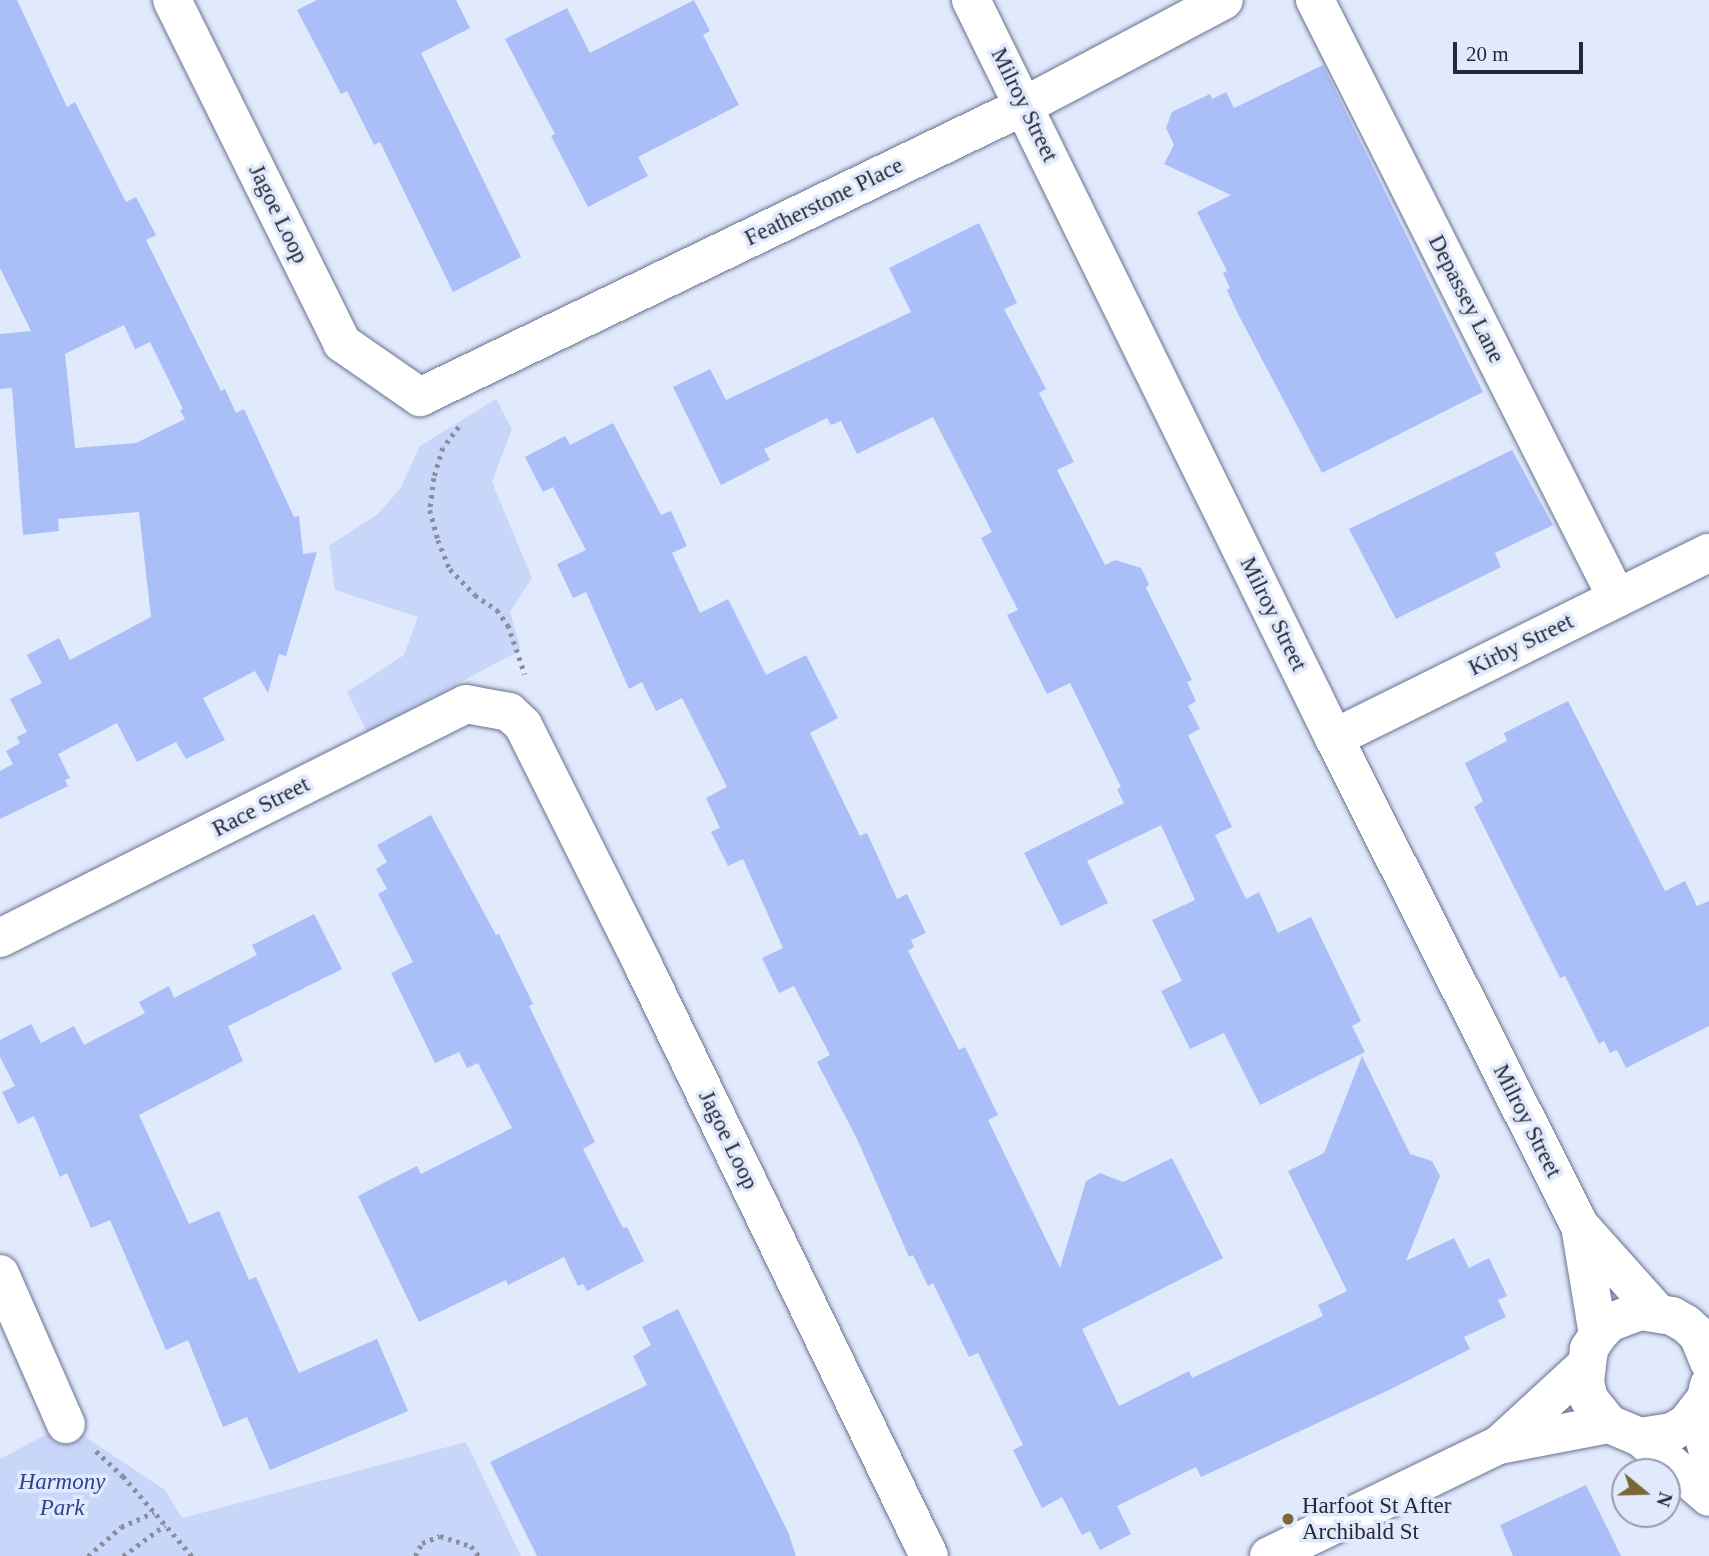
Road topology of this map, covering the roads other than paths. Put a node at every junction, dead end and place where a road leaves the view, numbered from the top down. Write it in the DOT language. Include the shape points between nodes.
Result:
graph roads {
  1 [pos="172,0"];
  2 [pos="971,0"];
  3 [pos="1224,0"];
  4 [pos="1315,0"];
  5 [pos="1024,106"];
  6 [pos="420,397"];
  7 [pos="1709,553"];
  8 [pos="1617,598"];
  9 [pos="523,725"];
  10 [pos="1334,738"];
  11 [pos="0,938"];
  12 [pos="1580,1226"];
  13 [pos="0,1274"];
  14 [pos="1684,1317"];
  15 [pos="1591,1351"];
  16 [pos="1709,1362"];
  17 [pos="1703,1398"];
  18 [pos="66,1424"];
  19 [pos="1624,1431"];
  20 [pos="1499,1445"];
  21 [pos="1709,1456"];
  22 [pos="1709,1497"];
  23 [pos="929,1556"];
  24 [pos="1269,1556"];
  1 -- 6 [label="street, Jagoe Loop" via="342,343"];
  2 -- 5 [label="street, Milroy Street"];
  3 -- 5 [label="street, Featherstone Place"];
  4 -- 8 [label="street, Depassey Lane"];
  5 -- 6 [label="street, Featherstone Place"];
  5 -- 10 [label="street, Milroy Street"];
  7 -- 8 [label="street, Kirby Street"];
  8 -- 10 [label="street, Kirby Street"];
  9 -- 11 [label="street, Race Street" via="509,712 466,704"];
  9 -- 23 [label="street, Jagoe Loop"];
  10 -- 12 [label="street, Milroy Street"];
  12 -- 14 [label="street, Milroy Street"];
  12 -- 15 [label="street, Milroy Street"];
  13 -- 18 [label="street"];
  14 -- 15 [label="street" via="1624,1315"];
  14 -- 16 [label="street, Milroy Street"];
  15 -- 19 [label="street, Milroy Street" via="1589,1398"];
  15 -- 20 [label="street"];
  17 -- 19 [label="street" via="1686,1424 1672,1432"];
  17 -- 21 [label="street"];
  19 -- 20 [label="street"];
  19 -- 22 [label="street"];
  20 -- 24 [label="street"];
}
